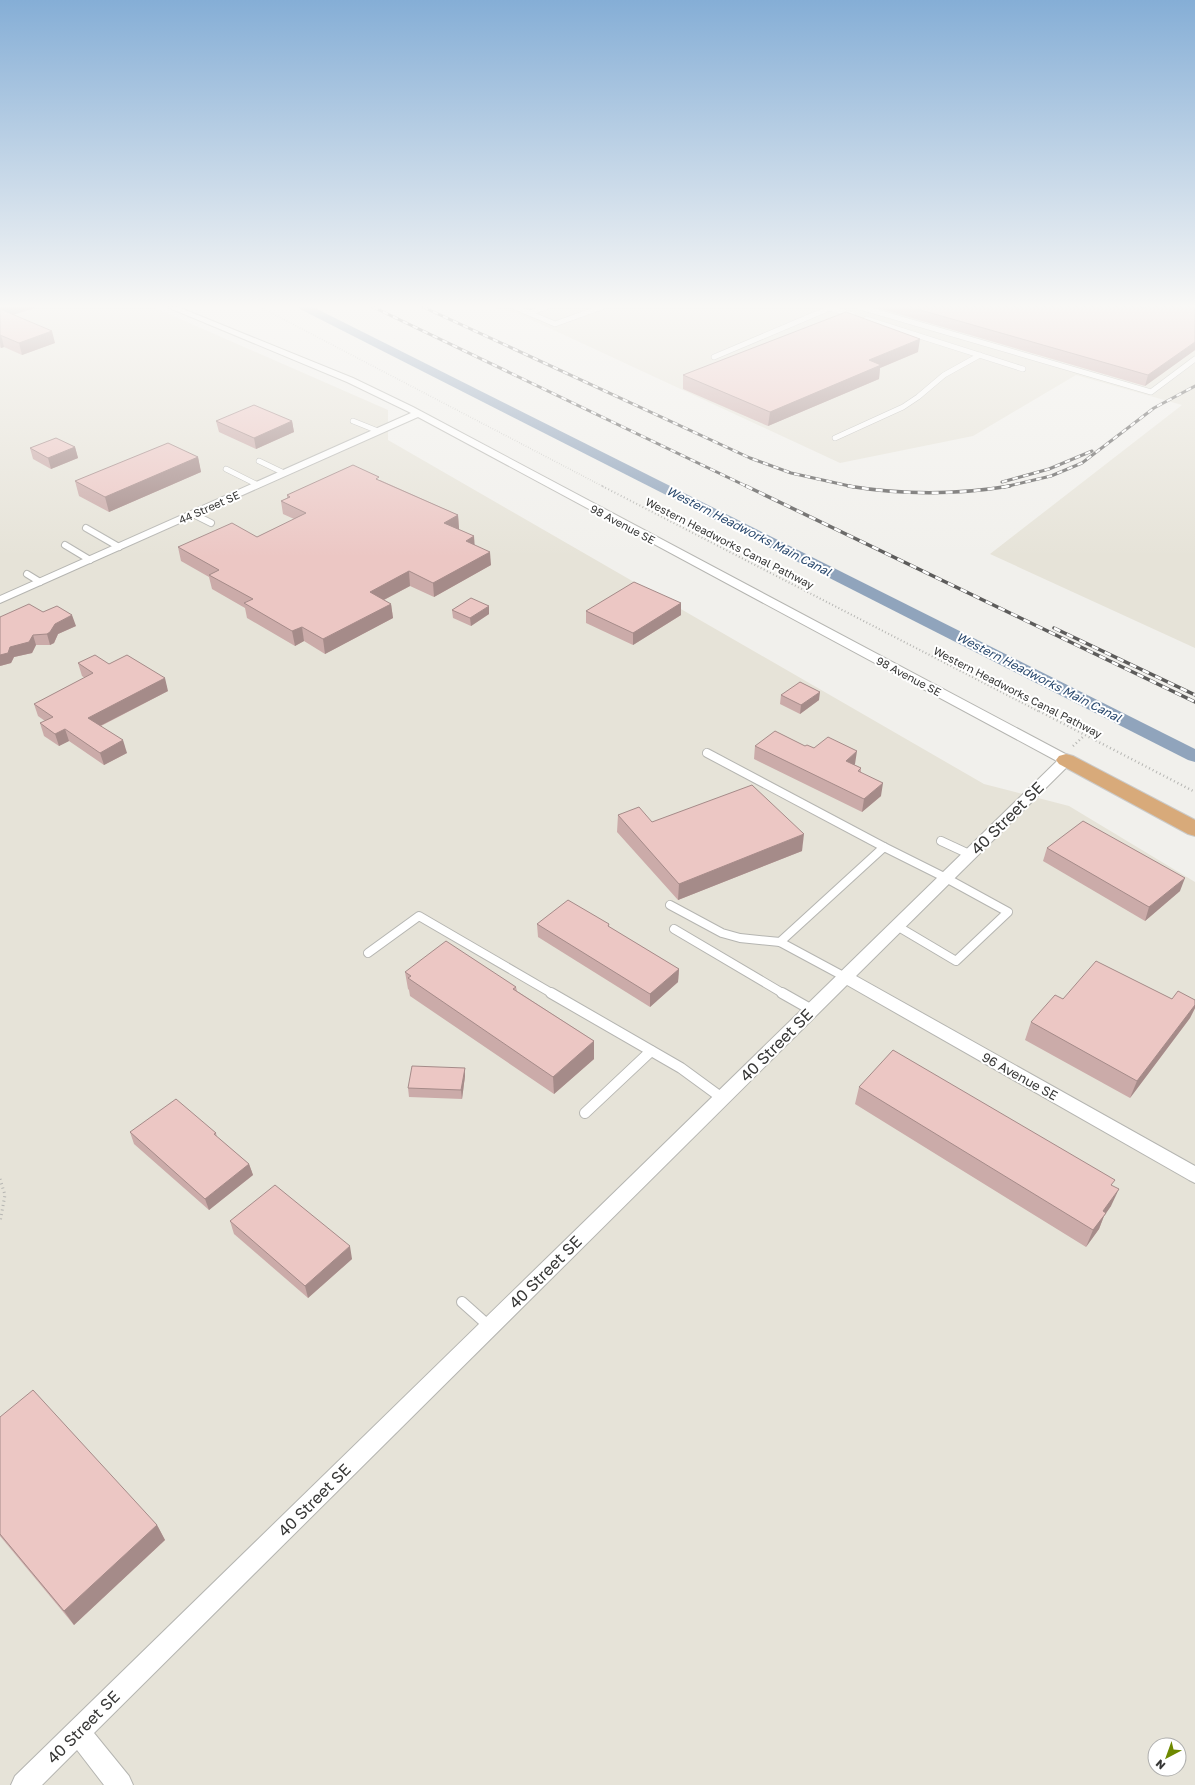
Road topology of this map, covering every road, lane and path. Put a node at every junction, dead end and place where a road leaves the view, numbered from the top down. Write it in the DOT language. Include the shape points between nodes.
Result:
graph roads {
  1 [pos="371,390"];
  2 [pos="420,390"];
  3 [pos="926,390"];
  4 [pos="418,414"];
  5 [pos="353,421"];
  6 [pos="378,431"];
  7 [pos="835,438"];
  8 [pos="259,461"];
  9 [pos="226,469"];
  10 [pos="284,473"];
  11 [pos="258,485"];
  12 [pos="193,514"];
  13 [pos="211,523"];
  14 [pos="86,528"];
  15 [pos="65,545"];
  16 [pos="119,547"];
  17 [pos="90,560"];
  18 [pos="27,574"];
  19 [pos="40,582"];
  20 [pos="0,600"];
  21 [pos="707,753"];
  22 [pos="1066,760"];
  23 [pos="1195,792"];
  24 [pos="1195,829"];
  25 [pos="941,841"];
  26 [pos="884,847"];
  27 [pos="969,854"];
  28 [pos="946,878"];
  29 [pos="670,905"];
  30 [pos="897,926"];
  31 [pos="674,929"];
  32 [pos="780,942"];
  33 [pos="368,953"];
  34 [pos="845,977"];
  35 [pos="812,1010"];
  36 [pos="651,1051"];
  37 [pos="722,1098"];
  38 [pos="585,1113"];
  39 [pos="1195,1175"];
  40 [pos="0,1180"];
  41 [pos="0,1222"];
  42 [pos="462,1302"];
  43 [pos="490,1327"];
  44 [pos="78,1732"];
  45 [pos="24,1785"];
  46 [pos="120,1785"];
  1 -- 4 [label="street, 98 Avenue SE"];
  2 -- 23 [label="path, Western Headworks Canal Pathway"];
  3 -- 7 [label="lane" via="903,407"];
  4 -- 6 [label="street, 44 Street SE"];
  4 -- 22 [label="street, 98 Avenue SE"];
  5 -- 6 [label="lane"];
  6 -- 10 [label="street, 44 Street SE"];
  8 -- 10 [label="lane"];
  9 -- 11 [label="lane"];
  10 -- 11 [label="street, 44 Street SE"];
  11 -- 12 [label="street, 44 Street SE"];
  12 -- 13 [label="lane"];
  12 -- 16 [label="street, 44 Street SE"];
  14 -- 16 [label="lane"];
  15 -- 17 [label="lane"];
  16 -- 17 [label="street, 44 Street SE"];
  17 -- 19 [label="street, 44 Street SE"];
  18 -- 19 [label="lane"];
  19 -- 20 [label="street, 44 Street SE"];
  21 -- 26 [label="lane"];
  22 -- 24 [label="main road"];
  22 -- 27 [label="street, 40 Street SE"];
  25 -- 27 [label="lane"];
  26 -- 28 [label="lane"];
  26 -- 32 [label="lane"];
  27 -- 28 [label="street, 40 Street SE"];
  28 -- 30 [label="street, 40 Street SE"];
  28 -- 30 [label="lane" via="1008,912 956,960"];
  29 -- 32 [label="lane" via="722,933 740,938"];
  30 -- 34 [label="street, 40 Street SE"];
  31 -- 35 [label="lane"];
  32 -- 34 [label="lane"];
  33 -- 36 [label="lane" via="419,916"];
  34 -- 35 [label="street, 40 Street SE"];
  34 -- 39 [label="street, 96 Avenue SE"];
  35 -- 37 [label="street, 40 Street SE"];
  36 -- 37 [label="lane" via="681,1068"];
  36 -- 38 [label="lane"];
  37 -- 43 [label="street, 40 Street SE"];
  40 -- 41 [label="path" via="5,1195 5,1207"];
  42 -- 43 [label="lane"];
  43 -- 44 [label="street, 40 Street SE"];
  44 -- 45 [label="street, 40 Street SE"];
  44 -- 46 [label="street"];
}
